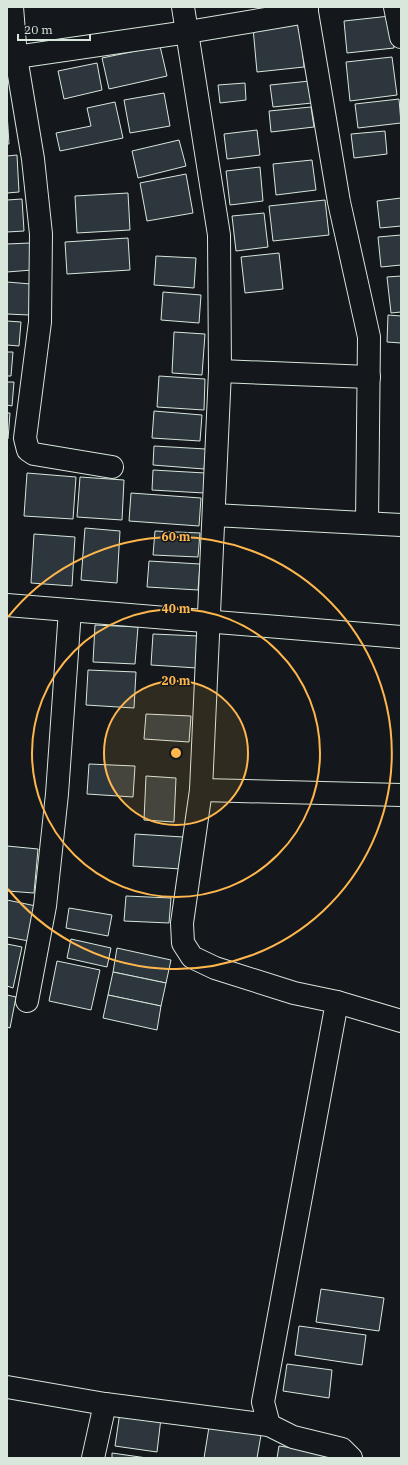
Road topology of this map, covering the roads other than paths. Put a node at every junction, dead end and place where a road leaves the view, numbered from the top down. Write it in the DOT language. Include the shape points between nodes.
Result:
graph roads {
  1 [pos="12,7"];
  2 [pos="183,7"];
  3 [pos="395,7"];
  4 [pos="307,9"];
  5 [pos="188,32"];
  6 [pos="401,37"];
  7 [pos="11,57"];
  8 [pos="220,371"];
  9 [pos="369,376"];
  10 [pos="112,467"];
  11 [pos="214,515"];
  12 [pos="367,523"];
  13 [pos="401,524"];
  14 [pos="7,605"];
  15 [pos="70,610"];
  16 [pos="209,622"];
  17 [pos="401,637"];
  18 [pos="201,790"];
  19 [pos="401,795"];
  20 [pos="27,1001"];
  21 [pos="337,1002"];
  22 [pos="401,1021"];
  23 [pos="7,1387"];
  24 [pos="105,1404"];
  25 [pos="269,1425"];
  26 [pos="93,1458"];
  27 [pos="351,1458"];
  1 -- 7 [label="street"];
  2 -- 5 [label="street"];
  3 -- 6 [label="street"];
  4 -- 5 [label="street"];
  4 -- 9 [label="street" via="339,202 369,337"];
  5 -- 7 [label="street"];
  5 -- 8 [label="street" via="219,235"];
  7 -- 10 [label="street" via="32,158 42,234 40,322 25,438 28,450 34,454"];
  8 -- 9 [label="street"];
  8 -- 11 [label="street"];
  9 -- 12 [label="street"];
  11 -- 12 [label="street"];
  11 -- 16 [label="street"];
  12 -- 13 [label="street"];
  14 -- 15 [label="street"];
  15 -- 16 [label="street"];
  15 -- 20 [label="street" via="57,794 45,906"];
  16 -- 17 [label="street"];
  16 -- 18 [label="street"];
  18 -- 19 [label="street"];
  18 -- 21 [label="street" via="182,923 183,944 192,957 215,968 294,993"];
  21 -- 22 [label="street"];
  21 -- 25 [label="street" via="263,1402"];
  23 -- 24 [label="street"];
  24 -- 25 [label="street"];
  24 -- 26 [label="street"];
  25 -- 27 [label="street" via="293,1437 342,1449"];
}
